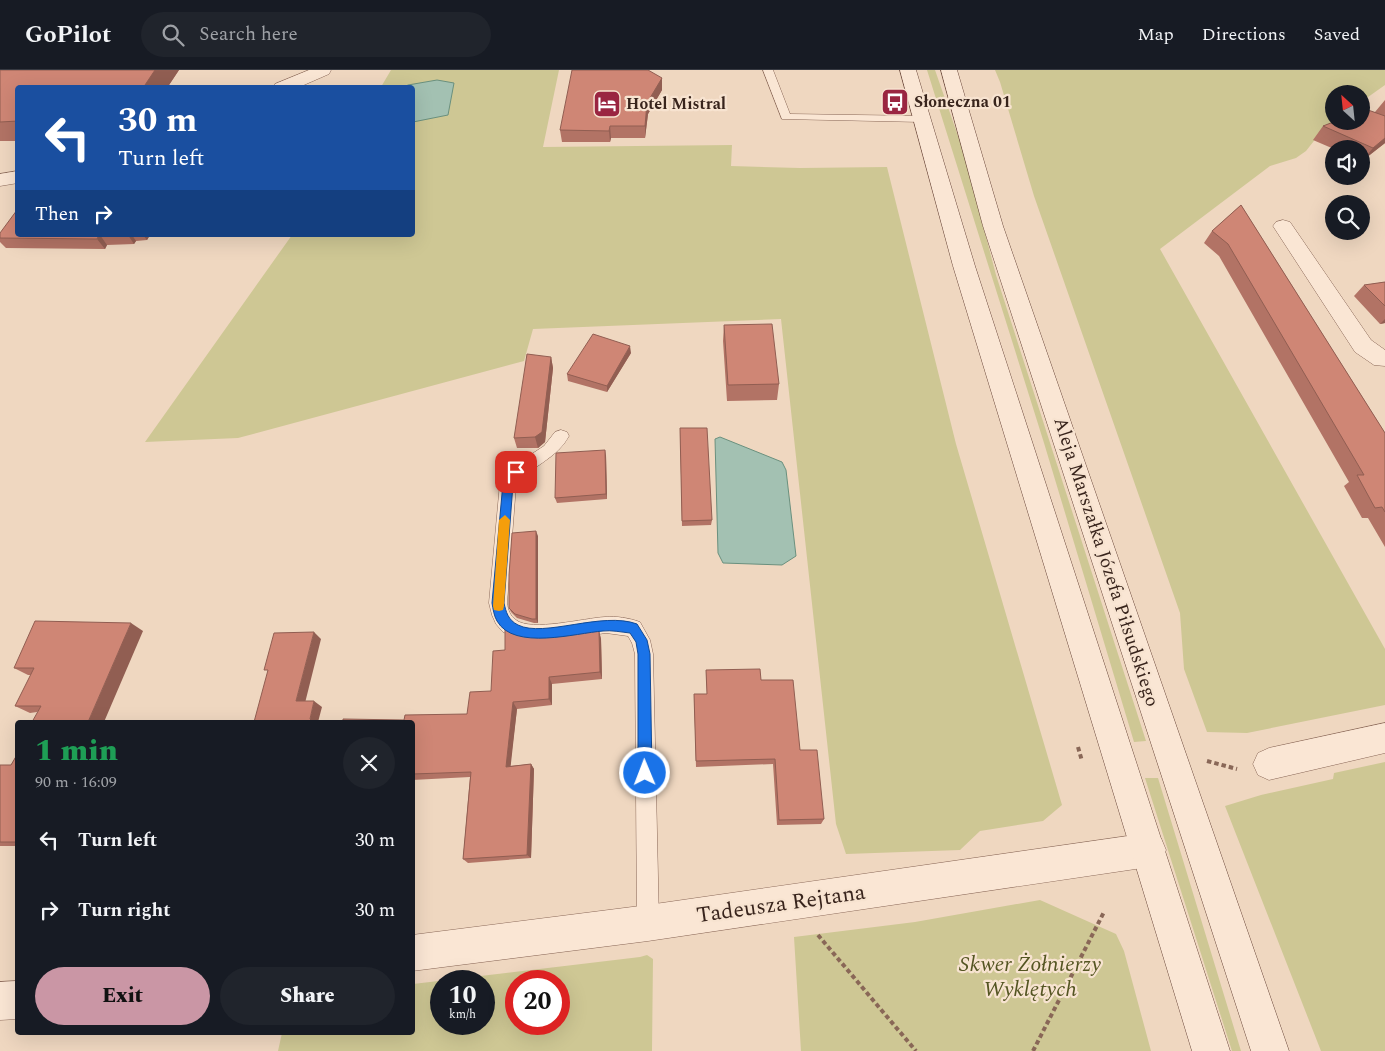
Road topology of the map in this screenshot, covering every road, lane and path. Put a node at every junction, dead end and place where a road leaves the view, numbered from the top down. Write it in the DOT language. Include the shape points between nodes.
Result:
graph roads {
  1 [pos="323,70"];
  2 [pos="768,70"];
  3 [pos="908,70"];
  4 [pos="949,70"];
  5 [pos="288,85"];
  6 [pos="922,120"];
  7 [pos="15,178"];
  8 [pos="0,180"];
  9 [pos="1283,226"];
  10 [pos="1384,363"];
  11 [pos="561,436"];
  12 [pos="1385,738"];
  13 [pos="1268,764"];
  14 [pos="1149,850"];
  15 [pos="1104,912"];
  16 [pos="648,922"];
  17 [pos="811,927"];
  18 [pos="415,953"];
  19 [pos="15,1000"];
  20 [pos="0,1001"];
  21 [pos="916,1051"];
  22 [pos="1033,1051"];
  23 [pos="1211,1051"];
  24 [pos="1270,1051"];
  1 -- 5 [label="main road"];
  2 -- 6 [label="lane" via="786,117"];
  3 -- 6 [label="main road"];
  4 -- 24 [label="main road, Aleja Marszałka Józefa Piłsudskiego" via="994,226"];
  6 -- 14 [label="main road" via="964,266"];
  7 -- 8 [label="main road"];
  9 -- 10 [label="main road" via="1363,346"];
  11 -- 16 [label="lane" via="554,447 516,472 508,483 498,603 502,619 516,630 538,634 605,625 623,626 633,628 641,640 644,654"];
  12 -- 13 [label="main road"];
  14 -- 16 [label="main road, Tadeusza Rejtana"];
  14 -- 23 [label="main road"];
  15 -- 22 [label="path"];
  16 -- 18 [label="main road, Tadeusza Rejtana"];
  17 -- 21 [label="path"];
  19 -- 20 [label="main road"];
}
